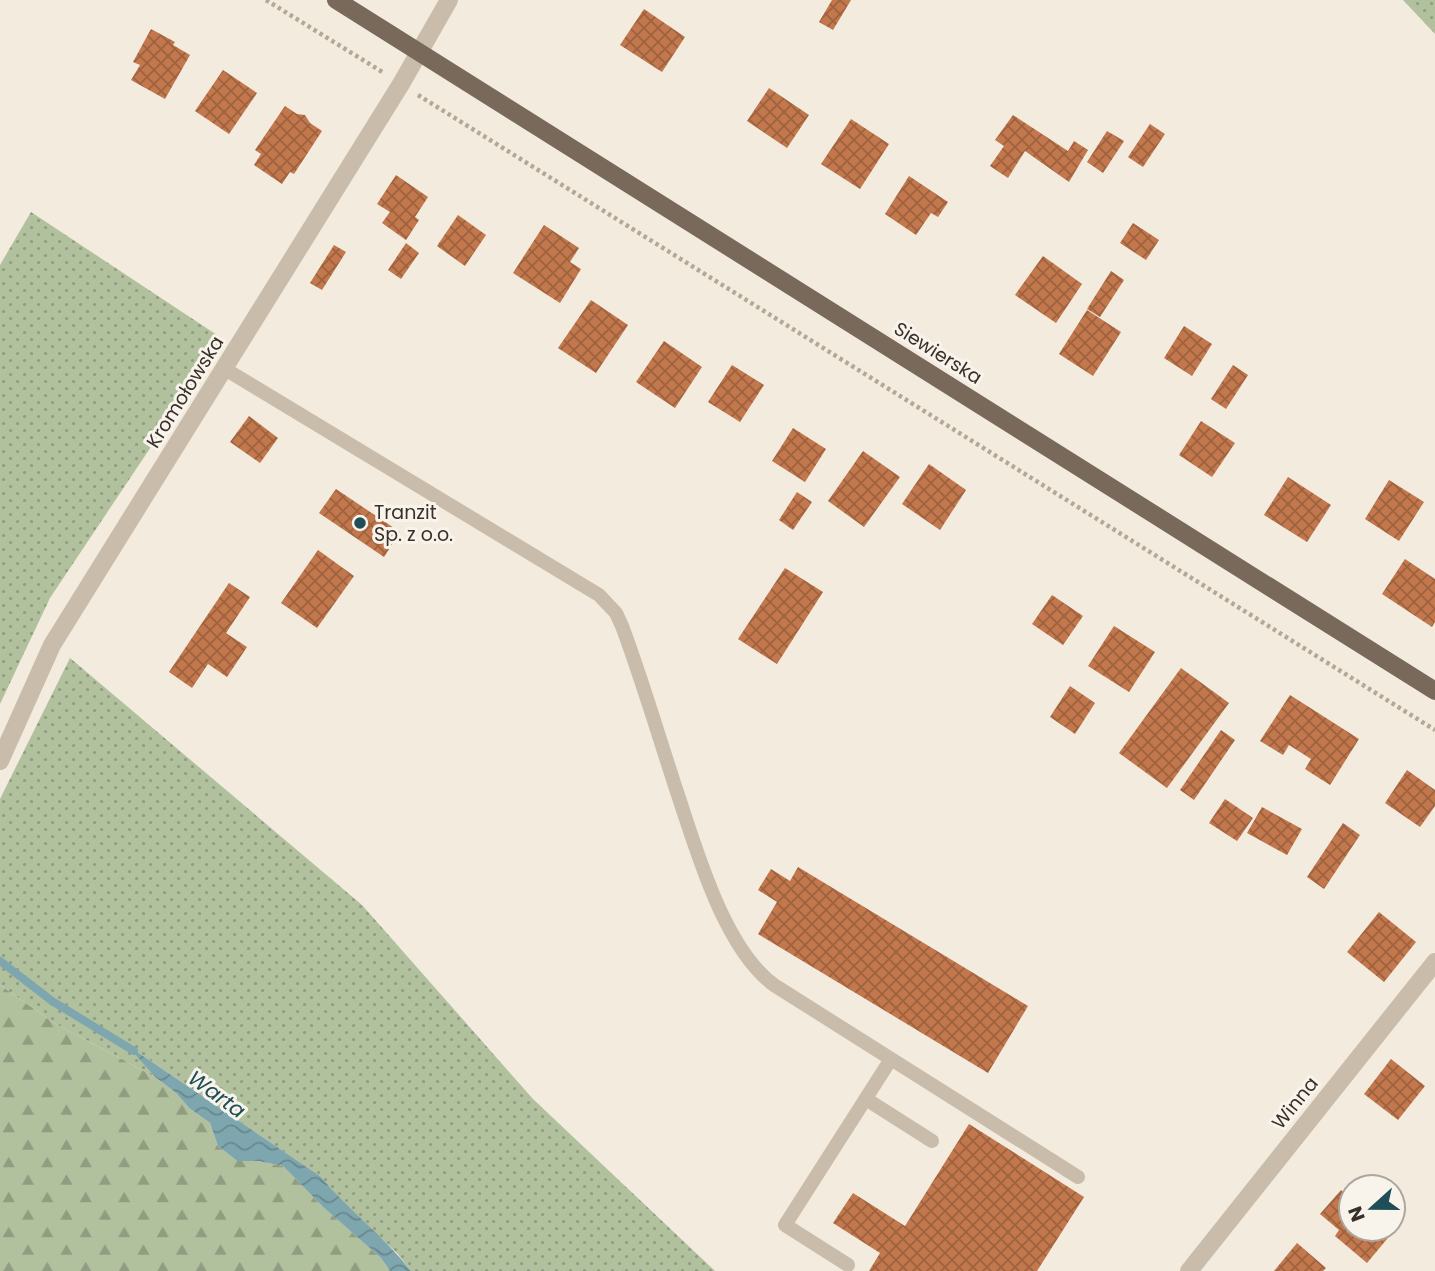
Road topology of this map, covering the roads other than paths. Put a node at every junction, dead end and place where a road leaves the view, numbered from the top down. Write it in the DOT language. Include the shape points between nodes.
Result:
graph roads {
  1 [pos="336,0"];
  2 [pos="449,0"];
  3 [pos="418,51"];
  4 [pos="225,369"];
  5 [pos="1435,691"];
  6 [pos="0,761"];
  7 [pos="1435,962"];
  8 [pos="891,1059"];
  9 [pos="866,1099"];
  10 [pos="932,1141"];
  11 [pos="1078,1177"];
  12 [pos="848,1265"];
  13 [pos="1189,1271"];
  1 -- 3 [label="main road, Siewierska"];
  2 -- 3 [label="street"];
  3 -- 4 [label="street, Kromołowska"];
  3 -- 5 [label="main road, Siewierska"];
  4 -- 6 [label="street, Kromołowska" via="52,645"];
  4 -- 8 [label="lane" via="608,603 627,638 692,836 737,943 762,976"];
  7 -- 13 [label="street, Winna"];
  8 -- 9 [label="lane"];
  8 -- 11 [label="lane"];
  9 -- 10 [label="lane"];
  9 -- 12 [label="lane" via="785,1225"];
}
